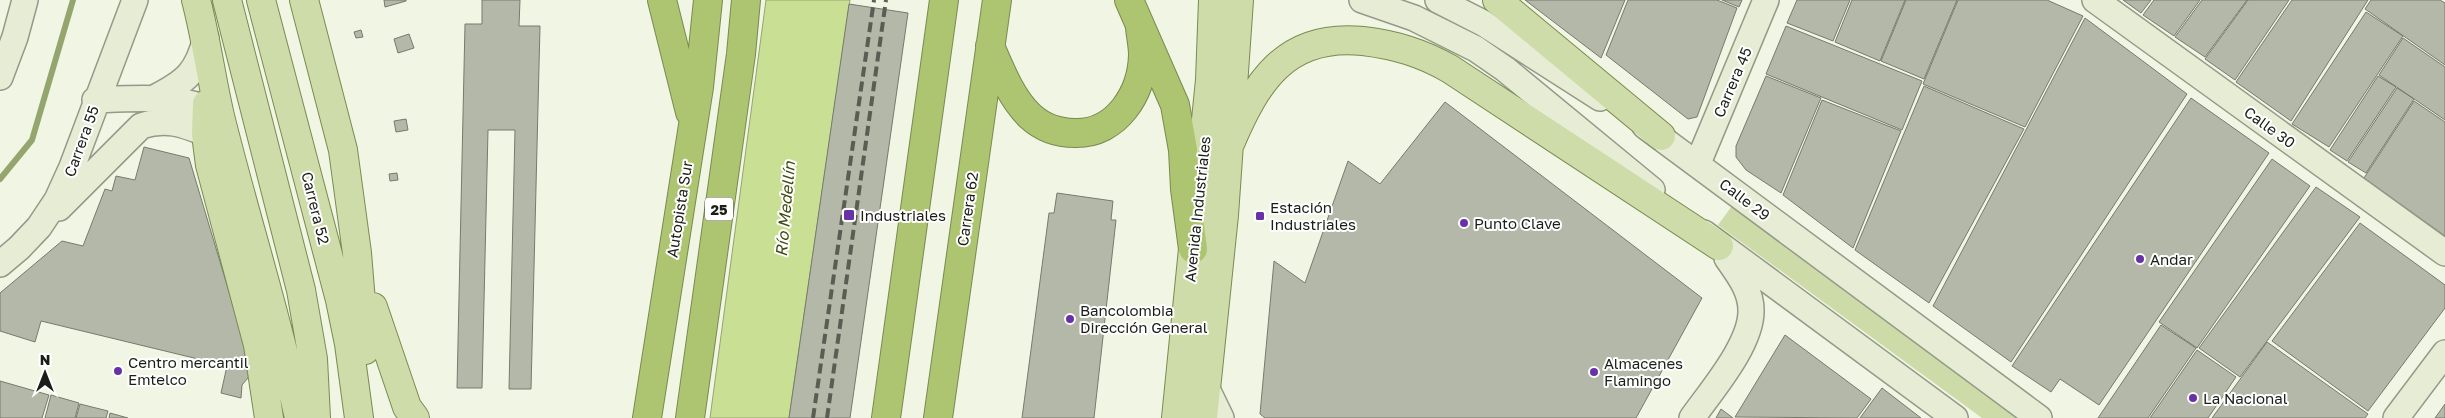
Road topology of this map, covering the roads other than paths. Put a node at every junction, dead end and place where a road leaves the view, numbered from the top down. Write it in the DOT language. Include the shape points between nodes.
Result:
graph roads {
  1 [pos="24,0"];
  2 [pos="135,0"];
  3 [pos="196,0"];
  4 [pos="227,0"];
  5 [pos="261,0"];
  6 [pos="304,0"];
  7 [pos="662,0"];
  8 [pos="708,0"];
  9 [pos="746,0"];
  10 [pos="944,0"];
  11 [pos="997,0"];
  12 [pos="1129,0"];
  13 [pos="1213,0"];
  14 [pos="1239,0"];
  15 [pos="1362,0"];
  16 [pos="1438,0"];
  17 [pos="1497,0"];
  18 [pos="1766,0"];
  19 [pos="2096,0"];
  20 [pos="1140,28"];
  21 [pos="206,38"];
  22 [pos="990,46"];
  23 [pos="0,77"];
  24 [pos="156,97"];
  25 [pos="96,100"];
  26 [pos="693,123"];
  27 [pos="215,124"];
  28 [pos="1661,136"];
  29 [pos="1229,146"];
  30 [pos="1698,163"];
  31 [pos="234,212"];
  32 [pos="39,227"];
  33 [pos="1719,246"];
  34 [pos="1193,249"];
  35 [pos="357,252"];
  36 [pos="2445,253"];
  37 [pos="0,264"];
  38 [pos="2445,353"];
  39 [pos="1206,387"];
  40 [pos="645,414"];
  41 [pos="269,418"];
  42 [pos="299,418"];
  43 [pos="316,418"];
  44 [pos="359,418"];
  45 [pos="366,418"];
  46 [pos="415,418"];
  47 [pos="690,418"];
  48 [pos="886,418"];
  49 [pos="938,418"];
  50 [pos="1176,418"];
  51 [pos="1203,418"];
  52 [pos="1221,418"];
  53 [pos="1692,418"];
  54 [pos="1955,418"];
  55 [pos="2039,418"];
  56 [pos="2396,418"];
  1 -- 23 [label="street"];
  2 -- 25 [label="street, Carrera 55"];
  3 -- 21 [label="main road"];
  4 -- 43 [label="main road" via="308,323"];
  5 -- 44 [label="main road, Carrera 52" via="314,195 349,344"];
  6 -- 35 [label="main road" via="343,150"];
  7 -- 26 [label="highway"];
  8 -- 26 [label="highway, Autopista Sur"];
  9 -- 47 [label="highway, 25"];
  10 -- 48 [label="highway"];
  11 -- 22 [label="highway, Carrera 62"];
  12 -- 20 [label="highway"];
  13 -- 34 [label="main road, Avenida Industriales" via="1210,80"];
  14 -- 29 [label="main road, Avenida Industriales"];
  15 -- 33 [label="street" via="1449,34 1505,69"];
  16 -- 28 [label="street, Calle 29" via="1483,23"];
  17 -- 28 [label="main road"];
  18 -- 30 [label="street, Carrera 45"];
  19 -- 36 [label="street, Calle 30"];
  20 -- 22 [label="highway" via="1143,54 1134,93 1123,112 1110,125 1087,134 1047,128 1030,115 1003,75"];
  20 -- 34 [label="highway" via="1176,105"];
  21 -- 24 [label="street" via="197,66 190,75"];
  21 -- 27 [label="main road"];
  22 -- 49 [label="highway, Carrera 62"];
  24 -- 25 [label="street"];
  24 -- 27 [label="street" via="173,98"];
  25 -- 32 [label="street, Carrera 55" via="67,181"];
  26 -- 40 [label="highway, Autopista Sur"];
  27 -- 31 [label="main road"];
  27 -- 32 [label="street" via="191,127 154,122 141,126"];
  28 -- 30 [label="street, Calle 29"];
  29 -- 33 [label="main road" via="1256,91 1275,68 1299,49 1323,41 1348,39 1385,44 1411,50 1450,69"];
  29 -- 39 [label="main road, Avenida Industriales"];
  30 -- 55 [label="street, Calle 29"];
  31 -- 41 [label="main road"];
  31 -- 42 [label="main road" via="283,348"];
  32 -- 37 [label="street, Carrera 55"];
  33 -- 53 [label="street" via="1748,293 1749,327 1736,353"];
  33 -- 54 [label="street"];
  34 -- 50 [label="main road, Avenida Industriales"];
  35 -- 45 [label="main road" via="365,346"];
  35 -- 46 [label="main road" via="385,346 407,407"];
  38 -- 56 [label="street"];
  39 -- 51 [label="main road, Avenida Industriales"];
  39 -- 52 [label="street"];
}
